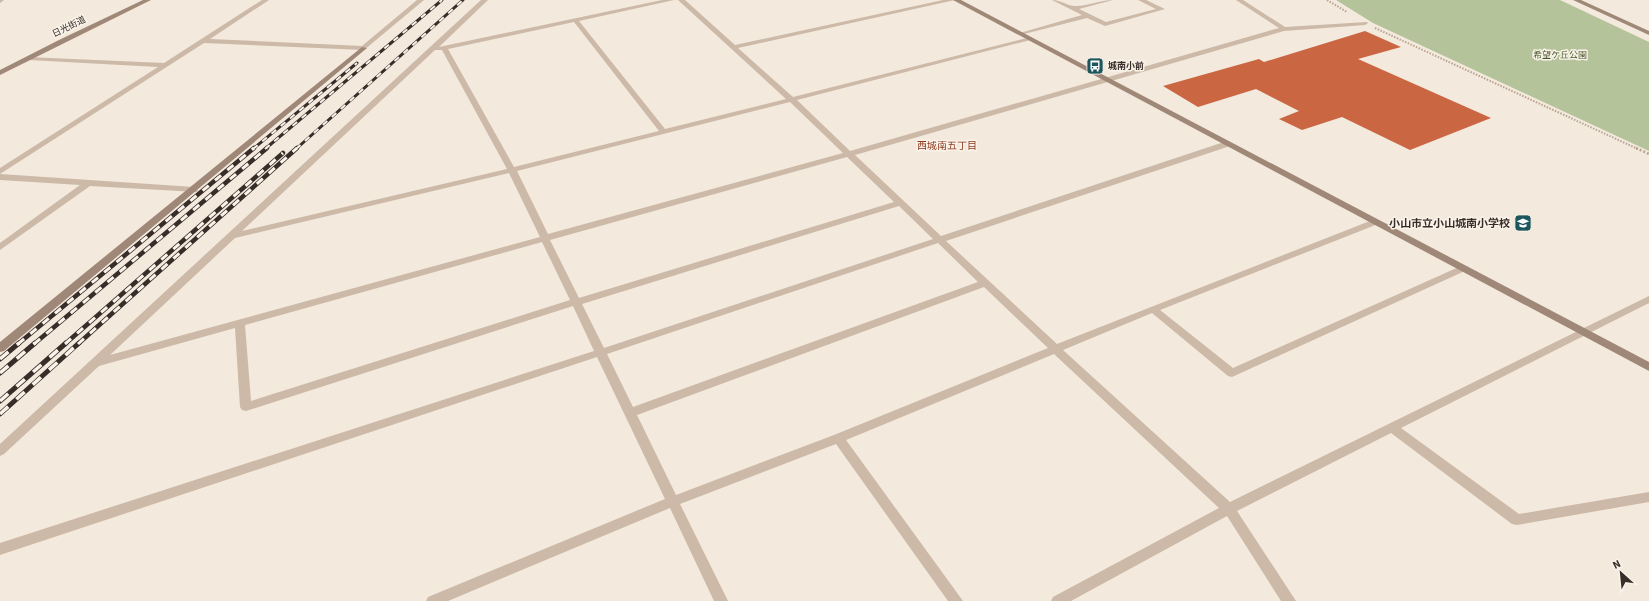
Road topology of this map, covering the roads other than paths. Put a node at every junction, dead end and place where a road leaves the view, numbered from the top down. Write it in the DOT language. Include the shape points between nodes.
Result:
graph roads {
  1 [pos="148,0"];
  2 [pos="266,0"];
  3 [pos="421,0"];
  4 [pos="485,0"];
  5 [pos="671,0"];
  6 [pos="681,0"];
  7 [pos="952,0"];
  8 [pos="956,0"];
  9 [pos="1055,0"];
  10 [pos="1110,0"];
  11 [pos="1141,0"];
  12 [pos="1239,0"];
  13 [pos="1576,0"];
  14 [pos="1073,9"];
  15 [pos="1086,16"];
  16 [pos="576,21"];
  17 [pos="1365,23"];
  18 [pos="1284,29"];
  19 [pos="1649,33"];
  20 [pos="1022,34"];
  21 [pos="1031,39"];
  22 [pos="204,41"];
  23 [pos="734,47"];
  24 [pos="364,48"];
  25 [pos="444,48"];
  26 [pos="430,51"];
  27 [pos="29,58"];
  28 [pos="164,66"];
  29 [pos="0,73"];
  30 [pos="1109,80"];
  31 [pos="791,99"];
  32 [pos="663,131"];
  33 [pos="1228,144"];
  34 [pos="848,154"];
  35 [pos="512,170"];
  36 [pos="0,172"];
  37 [pos="0,177"];
  38 [pos="88,183"];
  39 [pos="194,190"];
  40 [pos="900,203"];
  41 [pos="1375,222"];
  42 [pos="232,236"];
  43 [pos="543,237"];
  44 [pos="939,240"];
  45 [pos="0,247"];
  46 [pos="1464,268"];
  47 [pos="985,283"];
  48 [pos="1649,299"];
  49 [pos="576,302"];
  50 [pos="1153,309"];
  51 [pos="240,323"];
  52 [pos="1584,332"];
  53 [pos="0,348"];
  54 [pos="1055,349"];
  55 [pos="602,352"];
  56 [pos="95,363"];
  57 [pos="1649,367"];
  58 [pos="630,413"];
  59 [pos="1393,428"];
  60 [pos="838,438"];
  61 [pos="0,450"];
  62 [pos="1649,497"];
  63 [pos="672,502"];
  64 [pos="1229,509"];
  65 [pos="0,549"];
  66 [pos="433,601"];
  67 [pos="722,601"];
  68 [pos="956,601"];
  69 [pos="1058,601"];
  70 [pos="1289,601"];
  1 -- 27 [label="street, 日光街道"];
  2 -- 22 [label="street"];
  3 -- 24 [label="street"];
  4 -- 26 [label="street"];
  5 -- 16 [label="street"];
  6 -- 23 [label="street"];
  7 -- 23 [label="street"];
  8 -- 20 [label="street"];
  9 -- 14 [label="street"];
  10 -- 14 [label="street"];
  11 -- 15 [label="street" via="1162,9 1105,24"];
  12 -- 18 [label="street"];
  13 -- 19 [label="street"];
  14 -- 15 [label="street"];
  15 -- 20 [label="street"];
  16 -- 25 [label="street"];
  16 -- 32 [label="street"];
  17 -- 18 [label="street"];
  18 -- 30 [label="street"];
  20 -- 21 [label="street"];
  21 -- 30 [label="street"];
  21 -- 31 [label="street"];
  22 -- 24 [label="street"];
  22 -- 28 [label="street"];
  23 -- 31 [label="street"];
  24 -- 39 [label="street"];
  25 -- 26 [label="street"];
  25 -- 35 [label="street"];
  26 -- 42 [label="street"];
  27 -- 28 [label="street"];
  27 -- 29 [label="street, 日光街道"];
  28 -- 36 [label="street"];
  30 -- 33 [label="street"];
  30 -- 34 [label="street"];
  31 -- 32 [label="street"];
  31 -- 34 [label="street"];
  32 -- 35 [label="street"];
  33 -- 41 [label="street"];
  33 -- 44 [label="street"];
  34 -- 40 [label="street"];
  34 -- 43 [label="street"];
  35 -- 42 [label="street"];
  35 -- 43 [label="street"];
  37 -- 38 [label="street"];
  38 -- 39 [label="street"];
  38 -- 45 [label="street"];
  39 -- 53 [label="street"];
  40 -- 44 [label="street"];
  40 -- 49 [label="street"];
  41 -- 46 [label="street"];
  41 -- 50 [label="street"];
  42 -- 56 [label="street"];
  43 -- 49 [label="street"];
  43 -- 51 [label="street"];
  44 -- 47 [label="street"];
  44 -- 55 [label="street"];
  46 -- 50 [label="street" via="1232,373"];
  46 -- 52 [label="street"];
  47 -- 54 [label="street"];
  47 -- 58 [label="street"];
  48 -- 52 [label="street"];
  49 -- 51 [label="street" via="246,407"];
  49 -- 55 [label="street"];
  50 -- 54 [label="street"];
  51 -- 56 [label="street"];
  52 -- 57 [label="street"];
  52 -- 59 [label="street"];
  54 -- 60 [label="street"];
  54 -- 64 [label="street"];
  55 -- 58 [label="street"];
  55 -- 65 [label="street"];
  56 -- 61 [label="street"];
  58 -- 63 [label="street"];
  59 -- 62 [label="street" via="1516,520"];
  59 -- 64 [label="street"];
  60 -- 63 [label="street"];
  60 -- 68 [label="street"];
  63 -- 66 [label="street"];
  63 -- 67 [label="street"];
  64 -- 69 [label="street"];
  64 -- 70 [label="street"];
}
